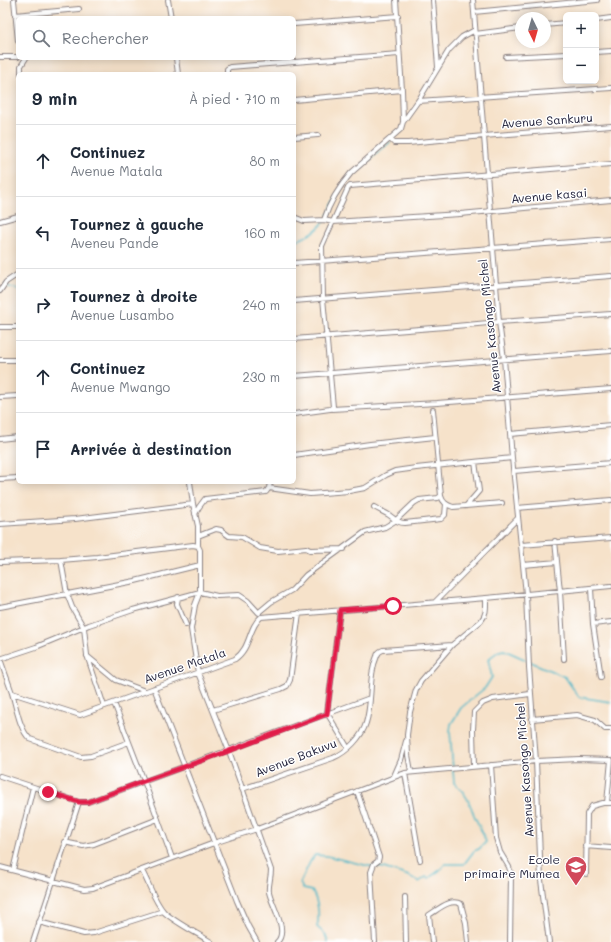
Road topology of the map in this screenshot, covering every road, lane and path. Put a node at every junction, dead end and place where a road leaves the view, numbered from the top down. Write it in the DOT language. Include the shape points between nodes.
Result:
graph roads {
  1 [pos="14,0"];
  2 [pos="168,0"];
  3 [pos="396,0"];
  4 [pos="433,0"];
  5 [pos="473,0"];
  6 [pos="597,0"];
  7 [pos="553,2"];
  8 [pos="79,9"];
  9 [pos="474,12"];
  10 [pos="15,15"];
  11 [pos="171,16"];
  12 [pos="398,16"];
  13 [pos="611,18"];
  14 [pos="599,20"];
  15 [pos="16,23"];
  16 [pos="563,23"];
  17 [pos="296,24"];
  18 [pos="551,24"];
  19 [pos="515,29"];
  20 [pos="475,32"];
  21 [pos="611,51"];
  22 [pos="599,52"];
  23 [pos="399,54"];
  24 [pos="563,54"];
  25 [pos="0,57"];
  26 [pos="506,57"];
  27 [pos="16,58"];
  28 [pos="20,60"];
  29 [pos="25,60"];
  30 [pos="176,60"];
  31 [pos="21,66"];
  32 [pos="438,67"];
  33 [pos="21,72"];
  34 [pos="178,72"];
  35 [pos="227,72"];
  36 [pos="611,88"];
  37 [pos="402,90"];
  38 [pos="481,98"];
  39 [pos="296,100"];
  40 [pos="418,101"];
  41 [pos="403,122"];
  42 [pos="611,126"];
  43 [pos="318,135"];
  44 [pos="484,136"];
  45 [pos="296,137"];
  46 [pos="392,141"];
  47 [pos="611,164"];
  48 [pos="487,173"];
  49 [pos="611,200"];
  50 [pos="490,211"];
  51 [pos="16,217"];
  52 [pos="296,218"];
  53 [pos="0,221"];
  54 [pos="326,221"];
  55 [pos="333,222"];
  56 [pos="611,239"];
  57 [pos="493,247"];
  58 [pos="323,261"];
  59 [pos="296,263"];
  60 [pos="16,275"];
  61 [pos="611,276"];
  62 [pos="496,285"];
  63 [pos="0,291"];
  64 [pos="323,298"];
  65 [pos="296,300"];
  66 [pos="611,314"];
  67 [pos="499,322"];
  68 [pos="0,327"];
  69 [pos="16,327"];
  70 [pos="327,336"];
  71 [pos="296,339"];
  72 [pos="611,351"];
  73 [pos="504,359"];
  74 [pos="0,360"];
  75 [pos="16,360"];
  76 [pos="330,373"];
  77 [pos="296,376"];
  78 [pos="611,389"];
  79 [pos="16,396"];
  80 [pos="507,396"];
  81 [pos="0,397"];
  82 [pos="332,408"];
  83 [pos="433,410"];
  84 [pos="296,414"];
  85 [pos="611,425"];
  86 [pos="510,434"];
  87 [pos="16,437"];
  88 [pos="435,437"];
  89 [pos="0,439"];
  90 [pos="296,455"];
  91 [pos="512,458"];
  92 [pos="475,462"];
  93 [pos="611,463"];
  94 [pos="438,466"];
  95 [pos="514,471"];
  96 [pos="16,478"];
  97 [pos="0,479"];
  98 [pos="190,484"];
  99 [pos="270,484"];
  100 [pos="269,488"];
  101 [pos="441,496"];
  102 [pos="611,500"];
  103 [pos="193,504"];
  104 [pos="446,504"];
  105 [pos="502,504"];
  106 [pos="466,506"];
  107 [pos="374,507"];
  108 [pos="517,508"];
  109 [pos="196,514"];
  110 [pos="518,518"];
  111 [pos="395,521"];
  112 [pos="0,524"];
  113 [pos="198,536"];
  114 [pos="611,538"];
  115 [pos="555,541"];
  116 [pos="521,545"];
  117 [pos="198,546"];
  118 [pos="344,549"];
  119 [pos="61,560"];
  120 [pos="0,562"];
  121 [pos="557,562"];
  122 [pos="200,565"];
  123 [pos="523,565"];
  124 [pos="611,586"];
  125 [pos="592,588"];
  126 [pos="560,591"];
  127 [pos="200,592"];
  128 [pos="67,594"];
  129 [pos="526,594"];
  130 [pos="178,598"];
  131 [pos="486,598"];
  132 [pos="435,602"];
  133 [pos="0,607"];
  134 [pos="340,610"];
  135 [pos="259,612"];
  136 [pos="299,613"];
  137 [pos="262,617"];
  138 [pos="611,622"];
  139 [pos="593,624"];
  140 [pos="186,625"];
  141 [pos="84,628"];
  142 [pos="452,645"];
  143 [pos="87,655"];
  144 [pos="0,659"];
  145 [pos="564,659"];
  146 [pos="198,673"];
  147 [pos="601,677"];
  148 [pos="154,688"];
  149 [pos="145,691"];
  150 [pos="12,693"];
  151 [pos="530,694"];
  152 [pos="370,698"];
  153 [pos="114,703"];
  154 [pos="104,706"];
  155 [pos="213,710"];
  156 [pos="327,714"];
  157 [pos="532,719"];
  158 [pos="611,729"];
  159 [pos="407,735"];
  160 [pos="129,742"];
  161 [pos="348,748"];
  162 [pos="229,751"];
  163 [pos="611,760"];
  164 [pos="536,761"];
  165 [pos="491,765"];
  166 [pos="185,766"];
  167 [pos="474,766"];
  168 [pos="411,771"];
  169 [pos="405,773"];
  170 [pos="0,776"];
  171 [pos="394,776"];
  172 [pos="144,781"];
  173 [pos="33,787"];
  174 [pos="242,789"];
  175 [pos="357,792"];
  176 [pos="79,802"];
  177 [pos="609,803"];
  178 [pos="158,819"];
  179 [pos="257,829"];
  180 [pos="64,842"];
  181 [pos="214,843"];
  182 [pos="585,846"];
  183 [pos="611,848"];
  184 [pos="172,858"];
  185 [pos="420,860"];
  186 [pos="0,867"];
  187 [pos="14,870"];
  188 [pos="142,870"];
  189 [pos="586,874"];
  190 [pos="52,881"];
  191 [pos="405,897"];
  192 [pos="163,911"];
  193 [pos="39,922"];
  194 [pos="32,942"];
  195 [pos="211,942"];
  196 [pos="257,942"];
  197 [pos="278,942"];
  198 [pos="375,942"];
  199 [pos="406,942"];
  200 [pos="432,942"];
  201 [pos="468,942"];
  202 [pos="510,942"];
  203 [pos="549,942"];
  1 -- 10 [label="street"];
  2 -- 11 [label="street"];
  3 -- 12 [label="street"];
  4 -- 32 [label="street"];
  5 -- 9 [label="street, Avenue Kasongo Michel"];
  6 -- 7 [label="street"];
  7 -- 9 [label="street"];
  8 -- 10 [label="street"];
  9 -- 20 [label="street, Avenue Kasongo Michel"];
  10 -- 15 [label="street"];
  12 -- 17 [label="street"];
  12 -- 23 [label="street"];
  13 -- 14 [label="street"];
  16 -- 18 [label="street"];
  19 -- 20 [label="street"];
  20 -- 32 [label="street" via="462,37 449,50"];
  20 -- 38 [label="street, Avenue Kasongo Michel"];
  21 -- 22 [label="street"];
  23 -- 35 [label="street" via="230,67"];
  23 -- 37 [label="street"];
  24 -- 26 [label="street"];
  25 -- 27 [label="street"];
  28 -- 31 [label="street"];
  29 -- 31 [label="street"];
  30 -- 34 [label="street"];
  31 -- 33 [label="street"];
  32 -- 40 [label="street"];
  36 -- 38 [label="street"];
  37 -- 39 [label="street"];
  37 -- 41 [label="street"];
  38 -- 40 [label="street"];
  38 -- 44 [label="street, Avenue Kasongo Michel"];
  40 -- 41 [label="street"];
  41 -- 46 [label="street"];
  42 -- 44 [label="street, Avenue Sankuru"];
  43 -- 45 [label="street"];
  44 -- 46 [label="street, Avenue Sankuru" via="414,143"];
  44 -- 48 [label="street, Avenue Kasongo Michel"];
  46 -- 54 [label="street" via="344,181"];
  47 -- 48 [label="street"];
  48 -- 50 [label="street, Avenue Kasongo Michel"];
  48 -- 55 [label="street" via="350,186 344,192"];
  49 -- 50 [label="street, Avenue kasai"];
  50 -- 55 [label="street, Avenue kasai"];
  50 -- 57 [label="street, Avenue Kasongo Michel"];
  51 -- 53 [label="street"];
  52 -- 54 [label="street, Avenue kasai" via="304,221"];
  54 -- 55 [label="street, Avenue kasai"];
  55 -- 58 [label="street" via="323,241"];
  56 -- 57 [label="street"];
  57 -- 58 [label="street"];
  57 -- 62 [label="street, Avenue Kasongo Michel"];
  58 -- 59 [label="street"];
  58 -- 64 [label="street"];
  60 -- 63 [label="street" via="6,282"];
  61 -- 62 [label="street"];
  62 -- 64 [label="street"];
  62 -- 67 [label="street, Avenue Kasongo Michel"];
  64 -- 65 [label="street"];
  64 -- 70 [label="street"];
  66 -- 67 [label="street"];
  67 -- 70 [label="street"];
  67 -- 73 [label="street, Avenue Kasongo Michel"];
  68 -- 69 [label="street"];
  70 -- 71 [label="street"];
  70 -- 76 [label="street"];
  72 -- 73 [label="street"];
  73 -- 76 [label="street"];
  73 -- 80 [label="street, Avenue Kasongo Michel"];
  74 -- 75 [label="street"];
  76 -- 77 [label="street"];
  76 -- 82 [label="street"];
  78 -- 80 [label="street"];
  79 -- 81 [label="street"];
  80 -- 82 [label="street" via="436,403"];
  80 -- 86 [label="street, Avenue Kasongo Michel"];
  82 -- 84 [label="street"];
  83 -- 88 [label="street"];
  85 -- 86 [label="street"];
  86 -- 91 [label="street, Avenue Kasongo Michel"];
  87 -- 89 [label="street"];
  88 -- 90 [label="street"];
  88 -- 94 [label="street"];
  91 -- 92 [label="street"];
  91 -- 95 [label="street, Avenue Kasongo Michel"];
  92 -- 94 [label="street"];
  92 -- 106 [label="street" via="479,491"];
  93 -- 95 [label="street"];
  94 -- 100 [label="street" via="395,471 365,488 349,491 310,494"];
  94 -- 101 [label="street"];
  95 -- 108 [label="street, Avenue Kasongo Michel"];
  96 -- 97 [label="street"];
  98 -- 103 [label="street"];
  99 -- 100 [label="street"];
  100 -- 109 [label="street" via="266,492 205,499"];
  101 -- 104 [label="street"];
  101 -- 111 [label="street" via="419,500"];
  102 -- 108 [label="street"];
  103 -- 109 [label="street"];
  103 -- 112 [label="street" via="75,519"];
  104 -- 106 [label="street" via="453,507"];
  104 -- 111 [label="street" via="445,515 441,519 405,523"];
  105 -- 106 [label="street"];
  107 -- 111 [label="street"];
  108 -- 110 [label="street, Avenue Kasongo Michel"];
  109 -- 113 [label="street"];
  110 -- 116 [label="street, Avenue Kasongo Michel"];
  110 -- 132 [label="street"];
  111 -- 118 [label="street" via="385,527 365,532"];
  113 -- 117 [label="street"];
  113 -- 118 [label="street" via="216,529 229,536 242,537 260,548 278,551 306,548"];
  114 -- 115 [label="street"];
  115 -- 116 [label="street"];
  115 -- 121 [label="street"];
  116 -- 123 [label="street, Avenue Kasongo Michel"];
  117 -- 119 [label="street"];
  117 -- 122 [label="street"];
  118 -- 135 [label="street" via="325,560 292,590"];
  119 -- 120 [label="street"];
  119 -- 128 [label="street"];
  121 -- 123 [label="street"];
  121 -- 126 [label="street"];
  122 -- 127 [label="street"];
  122 -- 128 [label="street"];
  123 -- 129 [label="street, Avenue Kasongo Michel"];
  124 -- 125 [label="street"];
  125 -- 126 [label="street"];
  125 -- 139 [label="street"];
  126 -- 129 [label="street"];
  126 -- 145 [label="street"];
  127 -- 130 [label="street"];
  127 -- 135 [label="street" via="217,596 239,595"];
  127 -- 146 [label="street" via="191,629"];
  128 -- 133 [label="street"];
  128 -- 141 [label="street"];
  129 -- 131 [label="street"];
  129 -- 151 [label="street, Avenue Kasongo Michel"];
  130 -- 140 [label="street" via="177,604"];
  130 -- 141 [label="street" via="132,610"];
  131 -- 132 [label="street"];
  131 -- 142 [label="street" via="484,617"];
  132 -- 134 [label="street"];
  134 -- 136 [label="street"];
  134 -- 156 [label="street"];
  135 -- 137 [label="street"];
  136 -- 137 [label="street"];
  136 -- 155 [label="street" via="287,686"];
  137 -- 146 [label="street, Avenue Matala" via="255,624 241,655"];
  138 -- 139 [label="street"];
  139 -- 147 [label="street"];
  141 -- 143 [label="street"];
  141 -- 144 [label="street"];
  142 -- 152 [label="street, Avenue Bakuvu" via="379,651"];
  142 -- 159 [label="street" via="421,682 410,712"];
  143 -- 149 [label="street" via="116,680"];
  143 -- 154 [label="street"];
  144 -- 150 [label="street"];
  146 -- 148 [label="street, Avenue Matala"];
  146 -- 155 [label="street"];
  148 -- 149 [label="street, Avenue Matala"];
  148 -- 166 [label="street"];
  149 -- 153 [label="street, Avenue Matala"];
  150 -- 154 [label="street, Avenue Matala" via="80,715"];
  150 -- 160 [label="street" via="26,736 30,739 81,757 91,756"];
  151 -- 157 [label="street, Avenue Kasongo Michel"];
  151 -- 167 [label="street" via="493,699 483,703 474,712"];
  152 -- 156 [label="street"];
  152 -- 161 [label="street, Avenue Bakuvu" via="363,731"];
  153 -- 154 [label="street, Avenue Matala"];
  153 -- 160 [label="street"];
  155 -- 162 [label="street"];
  156 -- 161 [label="street"];
  156 -- 162 [label="street"];
  157 -- 158 [label="street" via="577,715 595,720 605,729"];
  157 -- 164 [label="street, Avenue Kasongo Michel"];
  159 -- 168 [label="street"];
  159 -- 171 [label="street"];
  160 -- 172 [label="street"];
  161 -- 174 [label="street, Avenue Bakuvu" via="333,758"];
  162 -- 166 [label="street"];
  162 -- 174 [label="street"];
  163 -- 164 [label="street"];
  163 -- 177 [label="street"];
  164 -- 165 [label="street"];
  164 -- 203 [label="street, Avenue Kasongo Michel" via="541,880"];
  165 -- 167 [label="street"];
  165 -- 202 [label="street" via="495,834 500,852 511,874"];
  166 -- 172 [label="street"];
  166 -- 181 [label="street"];
  167 -- 168 [label="street"];
  168 -- 169 [label="street"];
  169 -- 171 [label="street"];
  169 -- 185 [label="street"];
  170 -- 173 [label="street"];
  171 -- 175 [label="street"];
  172 -- 176 [label="street" via="88,802"];
  172 -- 178 [label="street"];
  173 -- 176 [label="street"];
  173 -- 187 [label="street"];
  174 -- 179 [label="street"];
  175 -- 179 [label="street"];
  175 -- 198 [label="street" via="379,856 371,872"];
  176 -- 180 [label="street"];
  177 -- 182 [label="street" via="592,806 586,814"];
  178 -- 180 [label="street" via="94,844 83,846"];
  178 -- 184 [label="street"];
  179 -- 181 [label="street"];
  179 -- 197 [label="street" via="271,870 269,890 282,934"];
  180 -- 190 [label="street"];
  181 -- 184 [label="street"];
  181 -- 196 [label="street" via="237,902"];
  182 -- 183 [label="street"];
  182 -- 189 [label="street"];
  184 -- 188 [label="street"];
  186 -- 187 [label="street"];
  187 -- 190 [label="street"];
  188 -- 190 [label="street" via="93,888 84,889"];
  188 -- 192 [label="street"];
  190 -- 193 [label="street"];
  191 -- 199 [label="street"];
  192 -- 193 [label="street" via="84,934"];
  192 -- 195 [label="street"];
  193 -- 194 [label="street"];
  200 -- 201 [label="street" via="430,915 450,902 456,902 461,904 463,910"];
}
